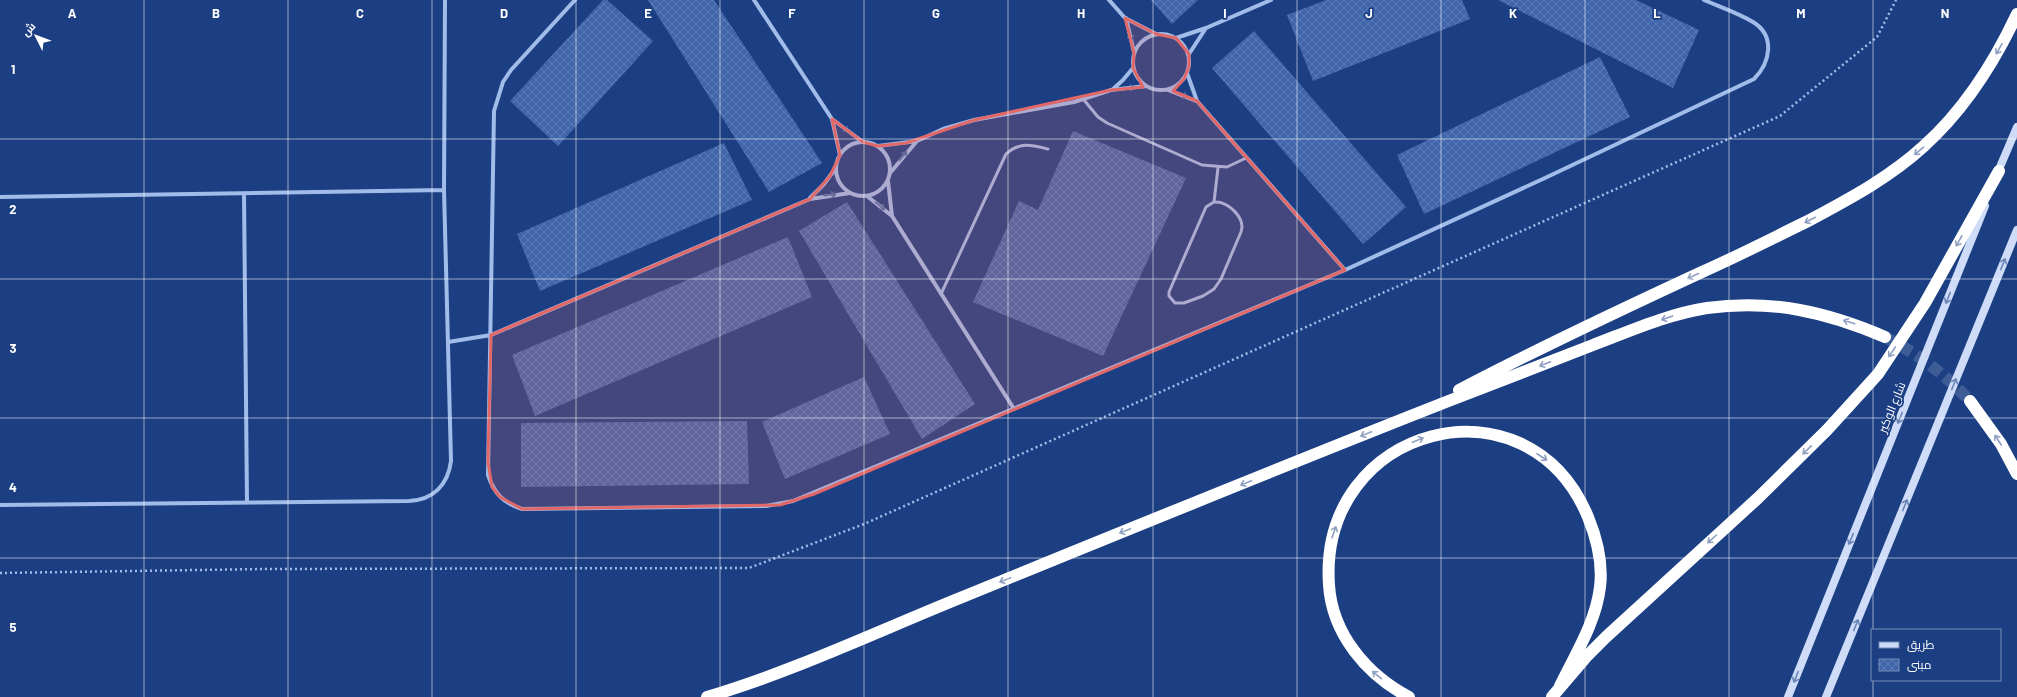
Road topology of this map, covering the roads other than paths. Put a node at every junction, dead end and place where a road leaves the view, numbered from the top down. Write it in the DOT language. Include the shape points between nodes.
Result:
graph roads {
  1 [pos="445,0"];
  2 [pos="575,0"];
  3 [pos="754,0"];
  4 [pos="1109,0"];
  5 [pos="1271,0"];
  6 [pos="1704,0"];
  7 [pos="2017,14"];
  8 [pos="1125,18"];
  9 [pos="1206,28"];
  10 [pos="1156,34"];
  11 [pos="1176,38"];
  12 [pos="1134,53"];
  13 [pos="1189,54"];
  14 [pos="1133,68"];
  15 [pos="1187,74"];
  16 [pos="1146,86"];
  17 [pos="1111,90"];
  18 [pos="1168,90"];
  19 [pos="1084,100"];
  20 [pos="1197,102"];
  21 [pos="832,119"];
  22 [pos="2017,127"];
  23 [pos="917,141"];
  24 [pos="863,142"];
  25 [pos="878,146"];
  26 [pos="1048,149"];
  27 [pos="840,155"];
  28 [pos="1246,158"];
  29 [pos="836,168"];
  30 [pos="1218,168"];
  31 [pos="1999,170"];
  32 [pos="890,173"];
  33 [pos="888,180"];
  34 [pos="444,190"];
  35 [pos="850,193"];
  36 [pos="244,194"];
  37 [pos="867,196"];
  38 [pos="0,197"];
  39 [pos="810,199"];
  40 [pos="1214,202"];
  41 [pos="892,216"];
  42 [pos="2017,230"];
  43 [pos="1345,270"];
  44 [pos="942,294"];
  45 [pos="491,335"];
  46 [pos="1885,337"];
  47 [pos="448,342"];
  48 [pos="1970,401"];
  49 [pos="1014,409"];
  50 [pos="1402,419"];
  51 [pos="2017,474"];
  52 [pos="247,502"];
  53 [pos="0,505"];
  54 [pos="1560,686"];
  55 [pos="707,697"];
  56 [pos="1409,697"];
  57 [pos="1552,697"];
  58 [pos="1788,697"];
  59 [pos="1826,697"];
  1 -- 34 [label="street"];
  2 -- 45 [label="street" via="511,70 498,96 493,126"];
  3 -- 21 [label="street"];
  4 -- 8 [label="street"];
  5 -- 9 [label="street"];
  6 -- 43 [label="street" via="1753,23 1761,30 1769,50 1762,71 1754,79"];
  7 -- 50 [label="highway, one-way" via="1986,71 1962,106 1925,146 1893,173 1855,197 1756,247 1552,341"];
  8 -- 10 [label="street"];
  8 -- 12 [label="street, one-way"];
  9 -- 11 [label="street"];
  9 -- 13 [label="street"];
  10 -- 11 [label="street"];
  10 -- 12 [label="street" via="1143,41"];
  11 -- 13 [label="street"];
  12 -- 14 [label="street"];
  13 -- 15 [label="street"];
  14 -- 16 [label="street" via="1140,82"];
  14 -- 17 [label="street"];
  15 -- 18 [label="street" via="1179,84"];
  15 -- 20 [label="street"];
  17 -- 16 [label="street, one-way"];
  16 -- 18 [label="street" via="1152,90"];
  17 -- 19 [label="street"];
  18 -- 20 [label="street, one-way"];
  19 -- 23 [label="street" via="974,120 943,129"];
  19 -- 30 [label="lane" via="1098,117 1117,129 1197,163"];
  20 -- 28 [label="street"];
  24 -- 21 [label="street, one-way"];
  21 -- 27 [label="street"];
  22 -- 31 [label="main road, شارع الوكير"];
  23 -- 25 [label="street"];
  32 -- 23 [label="street, one-way"];
  24 -- 25 [label="street"];
  24 -- 27 [label="street" via="849,145"];
  25 -- 32 [label="street" via="889,161"];
  26 -- 44 [label="lane" via="1024,144 1006,154"];
  27 -- 29 [label="street"];
  28 -- 30 [label="lane" via="1232,166"];
  28 -- 43 [label="street"];
  29 -- 35 [label="street" via="838,180"];
  29 -- 39 [label="street"];
  30 -- 40 [label="lane"];
  31 -- 54 [label="highway, one-way" via="1925,303 1878,374 1827,430 1758,498 1611,632"];
  31 -- 58 [label="main road, شارع الوكير, one-way"];
  32 -- 33 [label="street"];
  33 -- 37 [label="street" via="880,191"];
  33 -- 41 [label="street"];
  34 -- 36 [label="street"];
  34 -- 47 [label="street"];
  35 -- 37 [label="street"];
  39 -- 35 [label="street, one-way"];
  36 -- 38 [label="street"];
  36 -- 52 [label="street"];
  37 -- 41 [label="street, one-way"];
  39 -- 45 [label="street"];
  40 -- 40 [label="lane" via="1206,207 1169,292 1175,303 1190,301 1214,289 1221,279 1241,232 1240,218 1223,203"];
  41 -- 44 [label="street"];
  59 -- 42 [label="main road, one-way"];
  43 -- 49 [label="street"];
  44 -- 49 [label="street"];
  45 -- 47 [label="street"];
  45 -- 49 [label="street" via="488,475 492,487 500,497 522,510 780,505 814,494"];
  46 -- 50 [label="highway, one-way" via="1852,322 1814,312 1777,306 1708,308 1678,314 1631,330"];
  47 -- 52 [label="street" via="451,461 446,479 435,493 427,498 409,501"];
  51 -- 48 [label="highway, one-way" via="2001,444"];
  50 -- 55 [label="highway, one-way" via="963,596 785,671"];
  52 -- 53 [label="street"];
  56 -- 54 [label="highway, one-way" via="1395,690 1372,671 1352,649 1338,623 1329,586 1328,566 1332,538 1342,510 1360,479 1389,454 1421,438 1456,432 1496,435 1525,446 1547,461 1571,484 1594,531 1600,559 1600,587 1592,617"];
  54 -- 57 [label="highway"];
}
